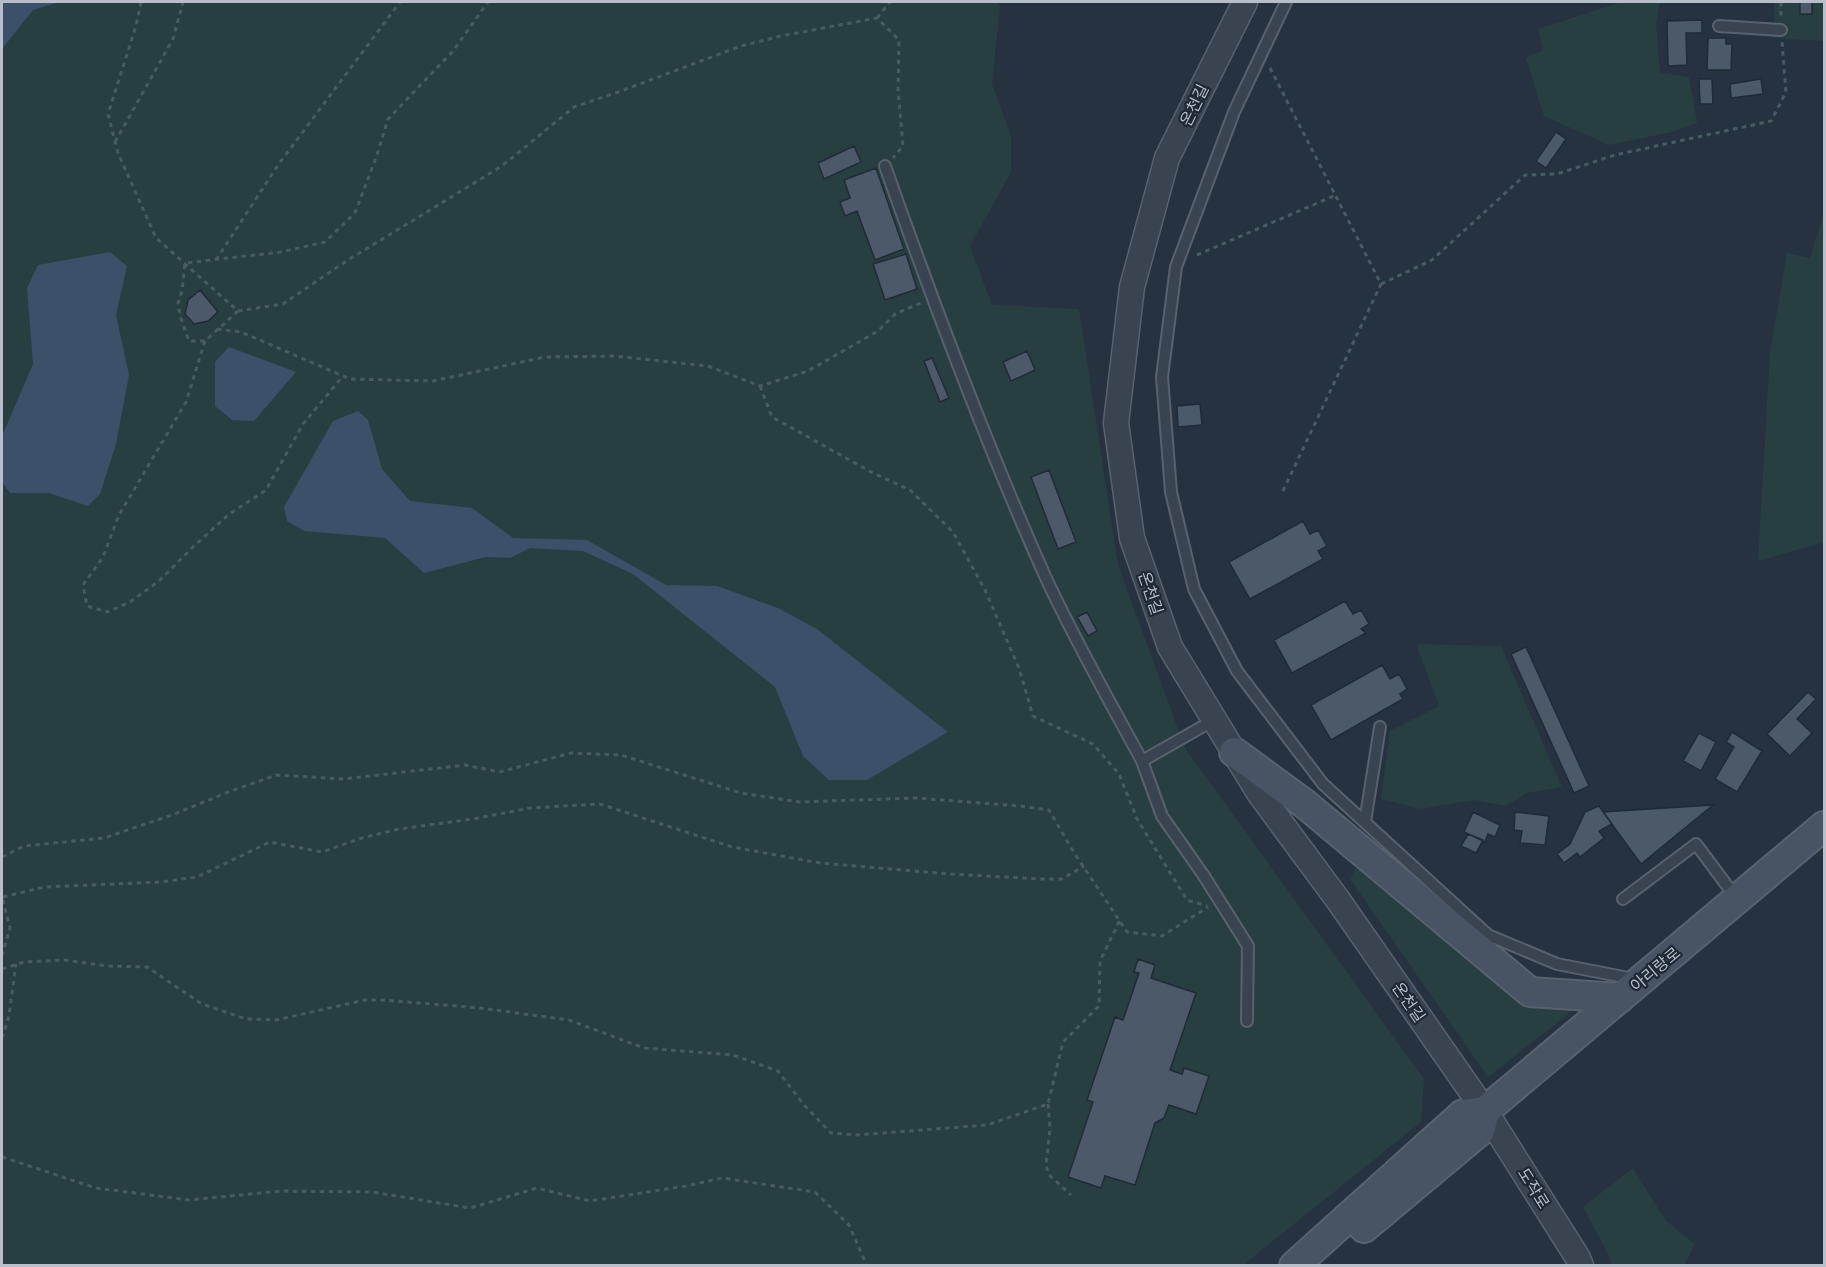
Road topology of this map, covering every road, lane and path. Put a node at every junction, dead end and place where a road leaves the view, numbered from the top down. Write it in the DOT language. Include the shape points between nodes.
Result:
graph roads {
  1 [pos="141,2"];
  2 [pos="183,2"];
  3 [pos="400,2"];
  4 [pos="488,2"];
  5 [pos="890,2"];
  6 [pos="1245,2"];
  7 [pos="1286,2"];
  8 [pos="1781,2"];
  9 [pos="877,18"];
  10 [pos="1719,26"];
  11 [pos="1782,30"];
  12 [pos="1262,53"];
  13 [pos="115,142"];
  14 [pos="885,166"];
  15 [pos="1336,195"];
  16 [pos="1197,255"];
  17 [pos="216,260"];
  18 [pos="185,263"];
  19 [pos="1381,285"];
  20 [pos="932,299"];
  21 [pos="238,312"];
  22 [pos="217,329"];
  23 [pos="205,341"];
  24 [pos="343,376"];
  25 [pos="760,386"];
  26 [pos="1283,491"];
  27 [pos="1215,720"];
  28 [pos="1380,727"];
  29 [pos="1234,752"];
  30 [pos="1142,761"];
  31 [pos="1365,822"];
  32 [pos="1824,826"];
  33 [pos="2,857"];
  34 [pos="1084,866"];
  35 [pos="2,897"];
  36 [pos="1623,899"];
  37 [pos="1738,899"];
  38 [pos="1120,920"];
  39 [pos="2,956"];
  40 [pos="16,964"];
  41 [pos="2,969"];
  42 [pos="1630,990"];
  43 [pos="1247,1021"];
  44 [pos="2,1038"];
  45 [pos="1047,1104"];
  46 [pos="1485,1111"];
  47 [pos="2,1157"];
  48 [pos="1071,1195"];
  49 [pos="867,1266"];
  50 [pos="1294,1266"];
  51 [pos="1320,1266"];
  52 [pos="1581,1266"];
  1 -- 13 [label="path" via="108,114"];
  2 -- 13 [label="path" via="173,39"];
  3 -- 17 [label="path" via="278,165"];
  4 -- 17 [label="path" via="453,51 388,119 355,213 325,242"];
  5 -- 9 [label="path"];
  6 -- 27 [label="street, 온천길" via="1167,158 1132,287 1116,423 1132,538 1170,647"];
  7 -- 12 [label="lane"];
  8 -- 11 [label="path"];
  9 -- 14 [label="path" via="899,40 903,146"];
  9 -- 21 [label="path" via="741,46 574,107 502,166 283,304"];
  10 -- 11 [label="lane"];
  11 -- 19 [label="path" via="1786,92 1771,122 1615,155 1557,174 1526,175 1432,260"];
  12 -- 15 [label="path"];
  12 -- 31 [label="lane" via="1234,112 1176,267 1162,376 1172,492 1194,589 1237,671 1323,784"];
  13 -- 18 [label="path" via="156,238"];
  14 -- 20 [label="lane"];
  15 -- 16 [label="path"];
  15 -- 19 [label="path"];
  17 -- 18 [label="path"];
  18 -- 21 [label="path"];
  18 -- 23 [label="path" via="178,303 180,316 189,341"];
  19 -- 26 [label="path"];
  20 -- 25 [label="path" via="895,314 878,331 808,371"];
  20 -- 30 [label="lane" via="1046,577"];
  21 -- 22 [label="path"];
  22 -- 23 [label="path"];
  22 -- 24 [label="path" via="241,332"];
  23 -- 24 [label="path" via="186,402 119,515 103,557 83,585 87,606 108,612 130,602 159,581 228,515 266,490 303,424"];
  24 -- 25 [label="path" via="433,381 546,357 614,356 708,366"];
  25 -- 38 [label="path" via="772,417 910,490 953,532 985,590 1019,668 1033,716 1093,744 1119,774 1137,819 1187,900 1209,906 1162,936 1127,932"];
  27 -- 29 [label="street, 온천길"];
  27 -- 30 [label="lane"];
  28 -- 31 [label="lane"];
  29 -- 42 [label="main road" via="1305,804 1530,992"];
  29 -- 46 [label="street, 온천길" via="1258,793"];
  30 -- 43 [label="lane" via="1162,816 1248,946"];
  31 -- 42 [label="lane" via="1488,935"];
  32 -- 37 [label="main road, 아리랑로"];
  33 -- 34 [label="path" via="24,846 104,838 276,775 344,779 465,765 500,772 571,753 621,755 741,793 799,802 916,798 1049,810"];
  34 -- 35 [label="path" via="1062,879 1039,879 820,863 732,847 600,804 530,808 399,829 322,852 270,842 197,877 44,887"];
  34 -- 38 [label="path"];
  35 -- 39 [label="path" via="10,928"];
  36 -- 37 [label="lane" via="1696,844"];
  37 -- 42 [label="main road, 아리랑로"];
  38 -- 45 [label="path" via="1100,961 1099,1006 1063,1042"];
  40 -- 41 [label="path"];
  40 -- 44 [label="path"];
  40 -- 45 [label="path" via="65,960 147,967 201,1004 246,1019 276,1020 365,1000 382,1000 569,1020 644,1048 733,1054 778,1071 831,1133 857,1135 987,1125"];
  42 -- 46 [label="main road, 아리랑로"];
  45 -- 48 [label="path" via="1050,1128 1046,1166 1049,1175"];
  46 -- 50 [label="main road, 아리랑로" via="1463,1114"];
  46 -- 51 [label="main road, 아리랑로" via="1480,1131"];
  46 -- 52 [label="street, 도작로"];
  47 -- 49 [label="path" via="96,1188 189,1200 281,1191 372,1192 470,1208 537,1188 590,1201 722,1178 815,1192 849,1225"];
}
